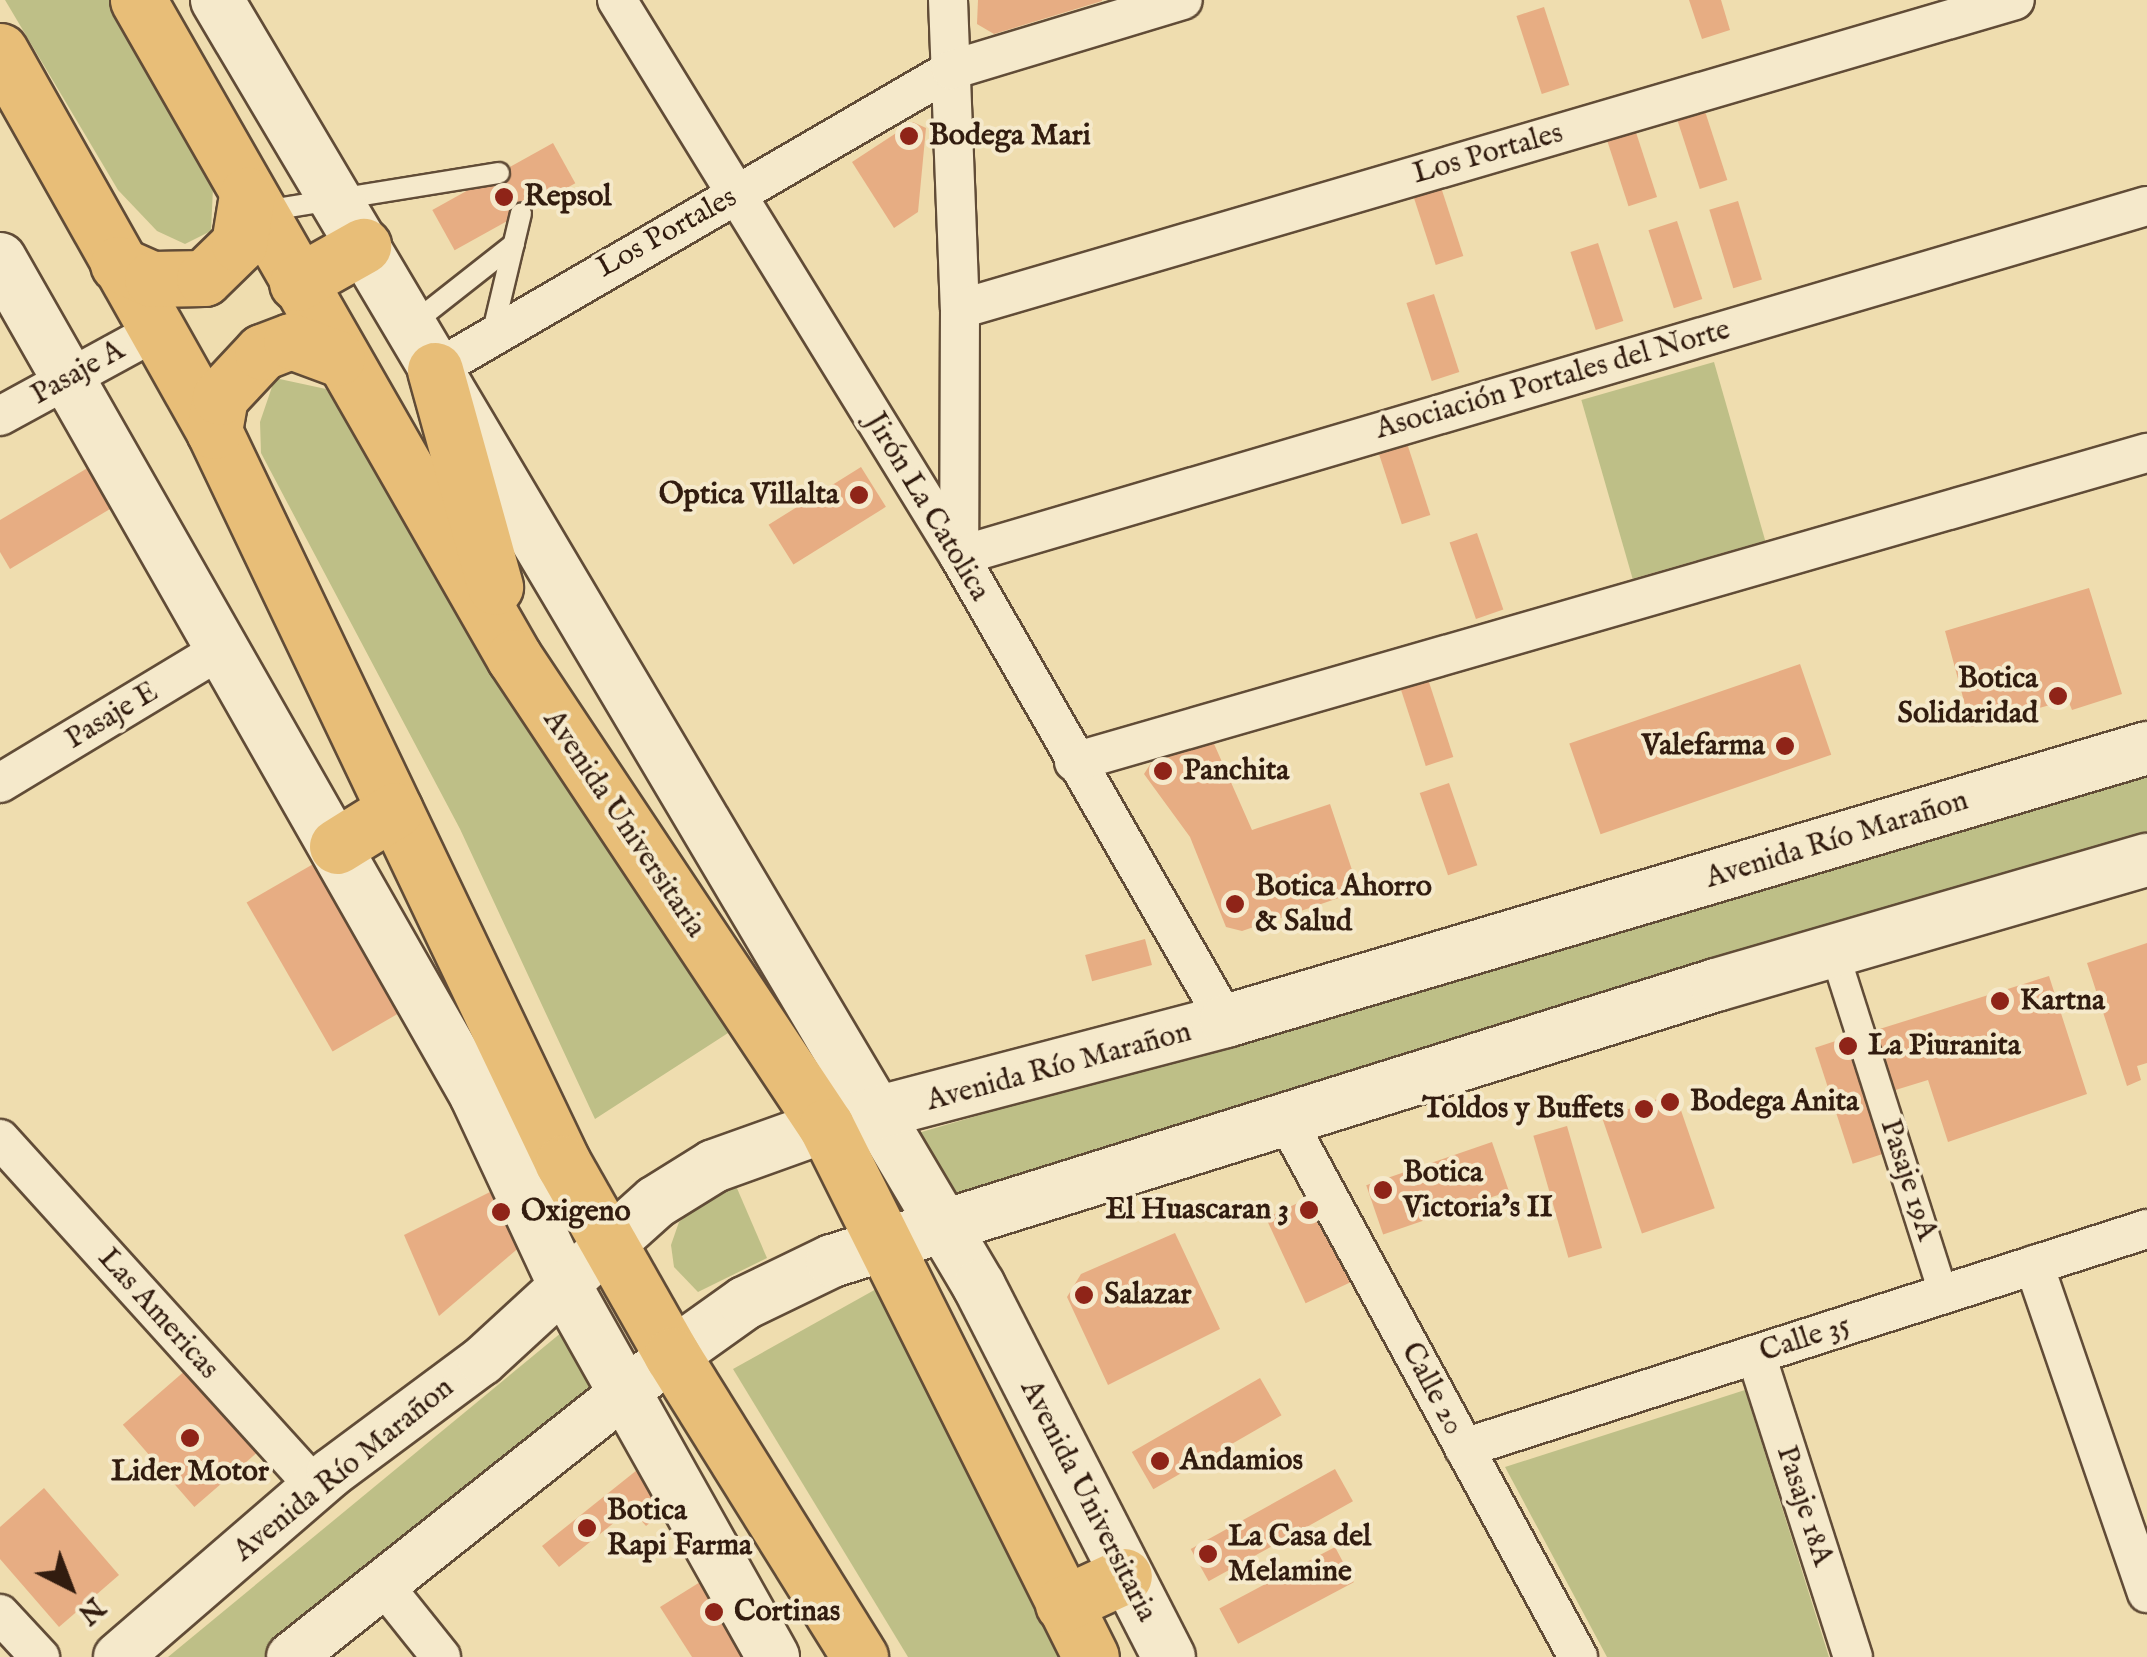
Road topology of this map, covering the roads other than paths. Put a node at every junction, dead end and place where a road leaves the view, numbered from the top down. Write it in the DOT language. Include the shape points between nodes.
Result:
graph roads {
  1 [pos="138,0"];
  2 [pos="217,0"];
  3 [pos="617,0"];
  4 [pos="1183,0"];
  5 [pos="2015,0"];
  6 [pos="943,9"];
  7 [pos="0,51"];
  8 [pos="951,70"];
  9 [pos="499,174"];
  10 [pos="734,195"];
  11 [pos="335,200"];
  12 [pos="252,204"];
  13 [pos="2147,206"];
  14 [pos="521,213"];
  15 [pos="514,244"];
  16 [pos="362,246"];
  17 [pos="0,259"];
  18 [pos="118,264"];
  19 [pos="297,282"];
  20 [pos="960,308"];
  21 [pos="156,331"];
  22 [pos="492,335"];
  23 [pos="422,348"];
  24 [pos="338,358"];
  25 [pos="67,379"];
  26 [pos="0,416"];
  27 [pos="214,432"];
  28 [pos="2147,453"];
  29 [pos="959,556"];
  30 [pos="224,648"];
  31 [pos="514,657"];
  32 [pos="2147,748"];
  33 [pos="1074,762"];
  34 [pos="0,783"];
  35 [pos="395,810"];
  36 [pos="337,846"];
  37 [pos="2147,860"];
  38 [pos="1834,951"];
  39 [pos="1226,1022"];
  40 [pos="1287,1121"];
  41 [pos="851,1122"];
  42 [pos="0,1139"];
  43 [pos="943,1226"];
  44 [pos="2147,1229"];
  45 [pos="608,1245"];
  46 [pos="886,1245"];
  47 [pos="2034,1265"];
  48 [pos="564,1286"];
  49 [pos="1944,1294"];
  50 [pos="1756,1355"];
  51 [pos="672,1356"];
  52 [pos="622,1390"];
  53 [pos="1464,1448"];
  54 [pos="316,1488"];
  55 [pos="1124,1576"];
  56 [pos="381,1582"];
  57 [pos="2147,1593"];
  58 [pos="1063,1604"];
  59 [pos="0,1614"];
  60 [pos="40,1657"];
  61 [pos="118,1657"];
  62 [pos="291,1657"];
  63 [pos="442,1657"];
  64 [pos="774,1657"];
  65 [pos="860,1657"];
  66 [pos="1092,1657"];
  67 [pos="1169,1657"];
  68 [pos="1578,1657"];
  69 [pos="1853,1657"];
  1 -- 12 [label="main road, Avenida Universitaria"];
  2 -- 11 [label="main road, Avenida Universitaria"];
  3 -- 10 [label="street, Jirón La Catolica"];
  4 -- 8 [label="street, Los Portales"];
  5 -- 20 [label="street, Los Portales"];
  6 -- 8 [label="street"];
  7 -- 18 [label="main road"];
  8 -- 10 [label="street, Los Portales"];
  8 -- 20 [label="street"];
  9 -- 11 [label="lane"];
  10 -- 22 [label="street, Los Portales"];
  10 -- 29 [label="street, Jirón La Catolica"];
  11 -- 12 [label="lane"];
  11 -- 16 [label="main road, Avenida Universitaria"];
  12 -- 18 [label="main road" via="239,244 204,278 152,279"];
  12 -- 19 [label="main road, Avenida Universitaria"];
  13 -- 29 [label="street, Asociación Portales del Norte"];
  14 -- 15 [label="lane"];
  15 -- 22 [label="lane"];
  15 -- 23 [label="lane"];
  16 -- 19 [label="main road"];
  16 -- 23 [label="main road, Avenida Universitaria"];
  17 -- 25 [label="main road"];
  18 -- 21 [label="main road"];
  19 -- 24 [label="main road, Avenida Universitaria"];
  20 -- 29 [label="street"];
  21 -- 25 [label="street, Pasaje A"];
  21 -- 27 [label="main road"];
  22 -- 23 [label="street, Los Portales"];
  23 -- 31 [label="main road"];
  23 -- 41 [label="main road, Avenida Universitaria"];
  24 -- 27 [label="main road" via="291,341 262,352 220,397"];
  24 -- 31 [label="main road, Avenida Universitaria"];
  25 -- 26 [label="street, Pasaje A"];
  25 -- 30 [label="main road"];
  27 -- 35 [label="main road"];
  28 -- 33 [label="street"];
  29 -- 33 [label="street, Jirón La Catolica"];
  30 -- 34 [label="street, Pasaje E"];
  30 -- 36 [label="main road"];
  31 -- 41 [label="main road, Avenida Universitaria"];
  32 -- 39 [label="main road, Avenida Río Marañon"];
  33 -- 39 [label="street, Jirón La Catolica"];
  35 -- 36 [label="main road"];
  35 -- 45 [label="main road"];
  36 -- 48 [label="main road" via="476,1095"];
  37 -- 38 [label="main road"];
  38 -- 40 [label="main road"];
  38 -- 49 [label="street, Pasaje 19A"];
  39 -- 41 [label="main road, Avenida Río Marañon"];
  40 -- 43 [label="main road"];
  40 -- 53 [label="street, Calle 20"];
  41 -- 43 [label="main road, Avenida Universitaria"];
  41 -- 45 [label="main road, Avenida Río Marañon" via="714,1166 656,1202"];
  41 -- 46 [label="main road, Avenida Universitaria"];
  42 -- 54 [label="street, Las Americas"];
  43 -- 46 [label="main road"];
  43 -- 55 [label="main road, Avenida Universitaria"];
  44 -- 47 [label="street, Calle 35"];
  45 -- 48 [label="street, Avenida Río Marañon"];
  45 -- 51 [label="main road"];
  46 -- 51 [label="main road" via="832,1261 745,1303"];
  46 -- 58 [label="main road, Avenida Universitaria"];
  47 -- 49 [label="street, Calle 35"];
  47 -- 57 [label="street"];
  48 -- 52 [label="main road"];
  48 -- 54 [label="street, Avenida Río Marañon" via="482,1361"];
  49 -- 50 [label="street, Calle 35"];
  50 -- 53 [label="street, Calle 35"];
  50 -- 69 [label="street, Pasaje 18A"];
  51 -- 52 [label="street"];
  51 -- 65 [label="main road"];
  52 -- 56 [label="street"];
  52 -- 64 [label="main road"];
  53 -- 68 [label="street, Calle 20"];
  54 -- 61 [label="street, Avenida Río Marañon"];
  55 -- 58 [label="main road"];
  55 -- 67 [label="main road, Avenida Universitaria"];
  56 -- 62 [label="street"];
  56 -- 63 [label="street"];
  58 -- 66 [label="main road, Avenida Universitaria"];
  59 -- 60 [label="street"];
}
